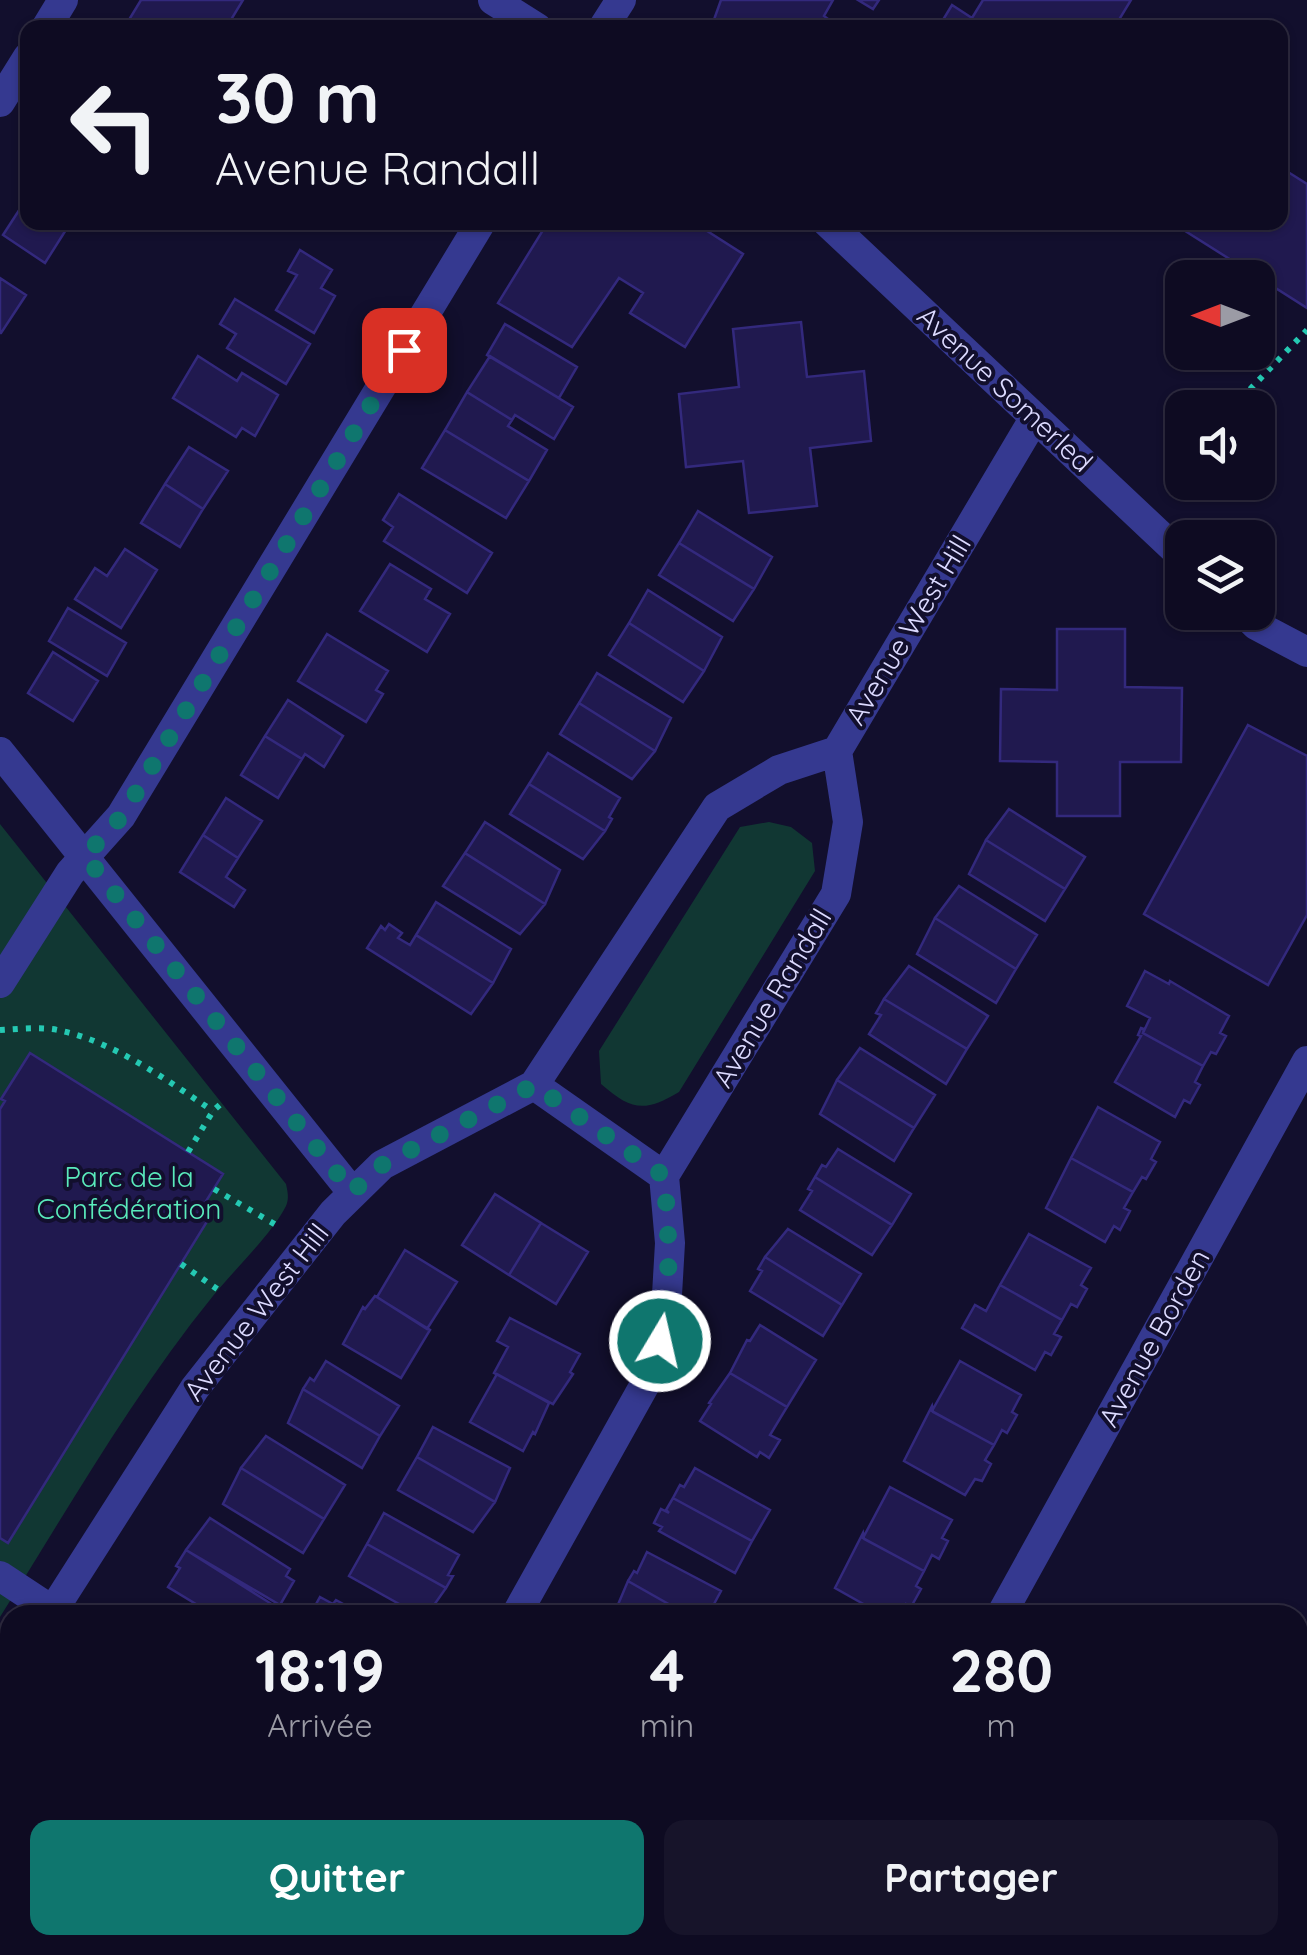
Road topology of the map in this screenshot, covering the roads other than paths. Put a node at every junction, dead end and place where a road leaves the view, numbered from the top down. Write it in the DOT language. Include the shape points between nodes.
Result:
graph roads {
  1 [pos="493,0"];
  2 [pos="524,20"];
  3 [pos="20,70"];
  4 [pos="0,102"];
  5 [pos="476,230"];
  6 [pos="835,230"];
  7 [pos="1034,419"];
  8 [pos="1165,540"];
  9 [pos="1265,630"];
  10 [pos="1307,652"];
  11 [pos="837,750"];
  12 [pos="0,752"];
  13 [pos="85,856"];
  14 [pos="0,983"];
  15 [pos="1307,1061"];
  16 [pos="534,1085"];
  17 [pos="664,1176"];
  18 [pos="352,1192"];
  19 [pos="0,1576"];
  20 [pos="40,1605"];
  21 [pos="56,1605"];
  22 [pos="522,1605"];
  23 [pos="1007,1605"];
  1 -- 2 [label="street"];
  3 -- 4 [label="street"];
  5 -- 13 [label="street" via="122,816"];
  6 -- 7 [label="street, Avenue Somerled"];
  7 -- 8 [label="street, Avenue Somerled"];
  7 -- 11 [label="street, Avenue West Hill"];
  9 -- 10 [label="street"];
  11 -- 16 [label="street, Avenue West Hill" via="778,770 717,807"];
  11 -- 17 [label="street, Avenue Randall" via="848,822 836,894"];
  12 -- 13 [label="street"];
  13 -- 14 [label="street"];
  13 -- 18 [label="street"];
  15 -- 23 [label="street, Avenue Borden"];
  16 -- 17 [label="street"];
  16 -- 18 [label="street, Avenue West Hill" via="382,1165"];
  17 -- 22 [label="street" via="670,1243 666,1312 653,1370"];
  18 -- 21 [label="street, Avenue West Hill" via="195,1388"];
  19 -- 20 [label="street"];
}
